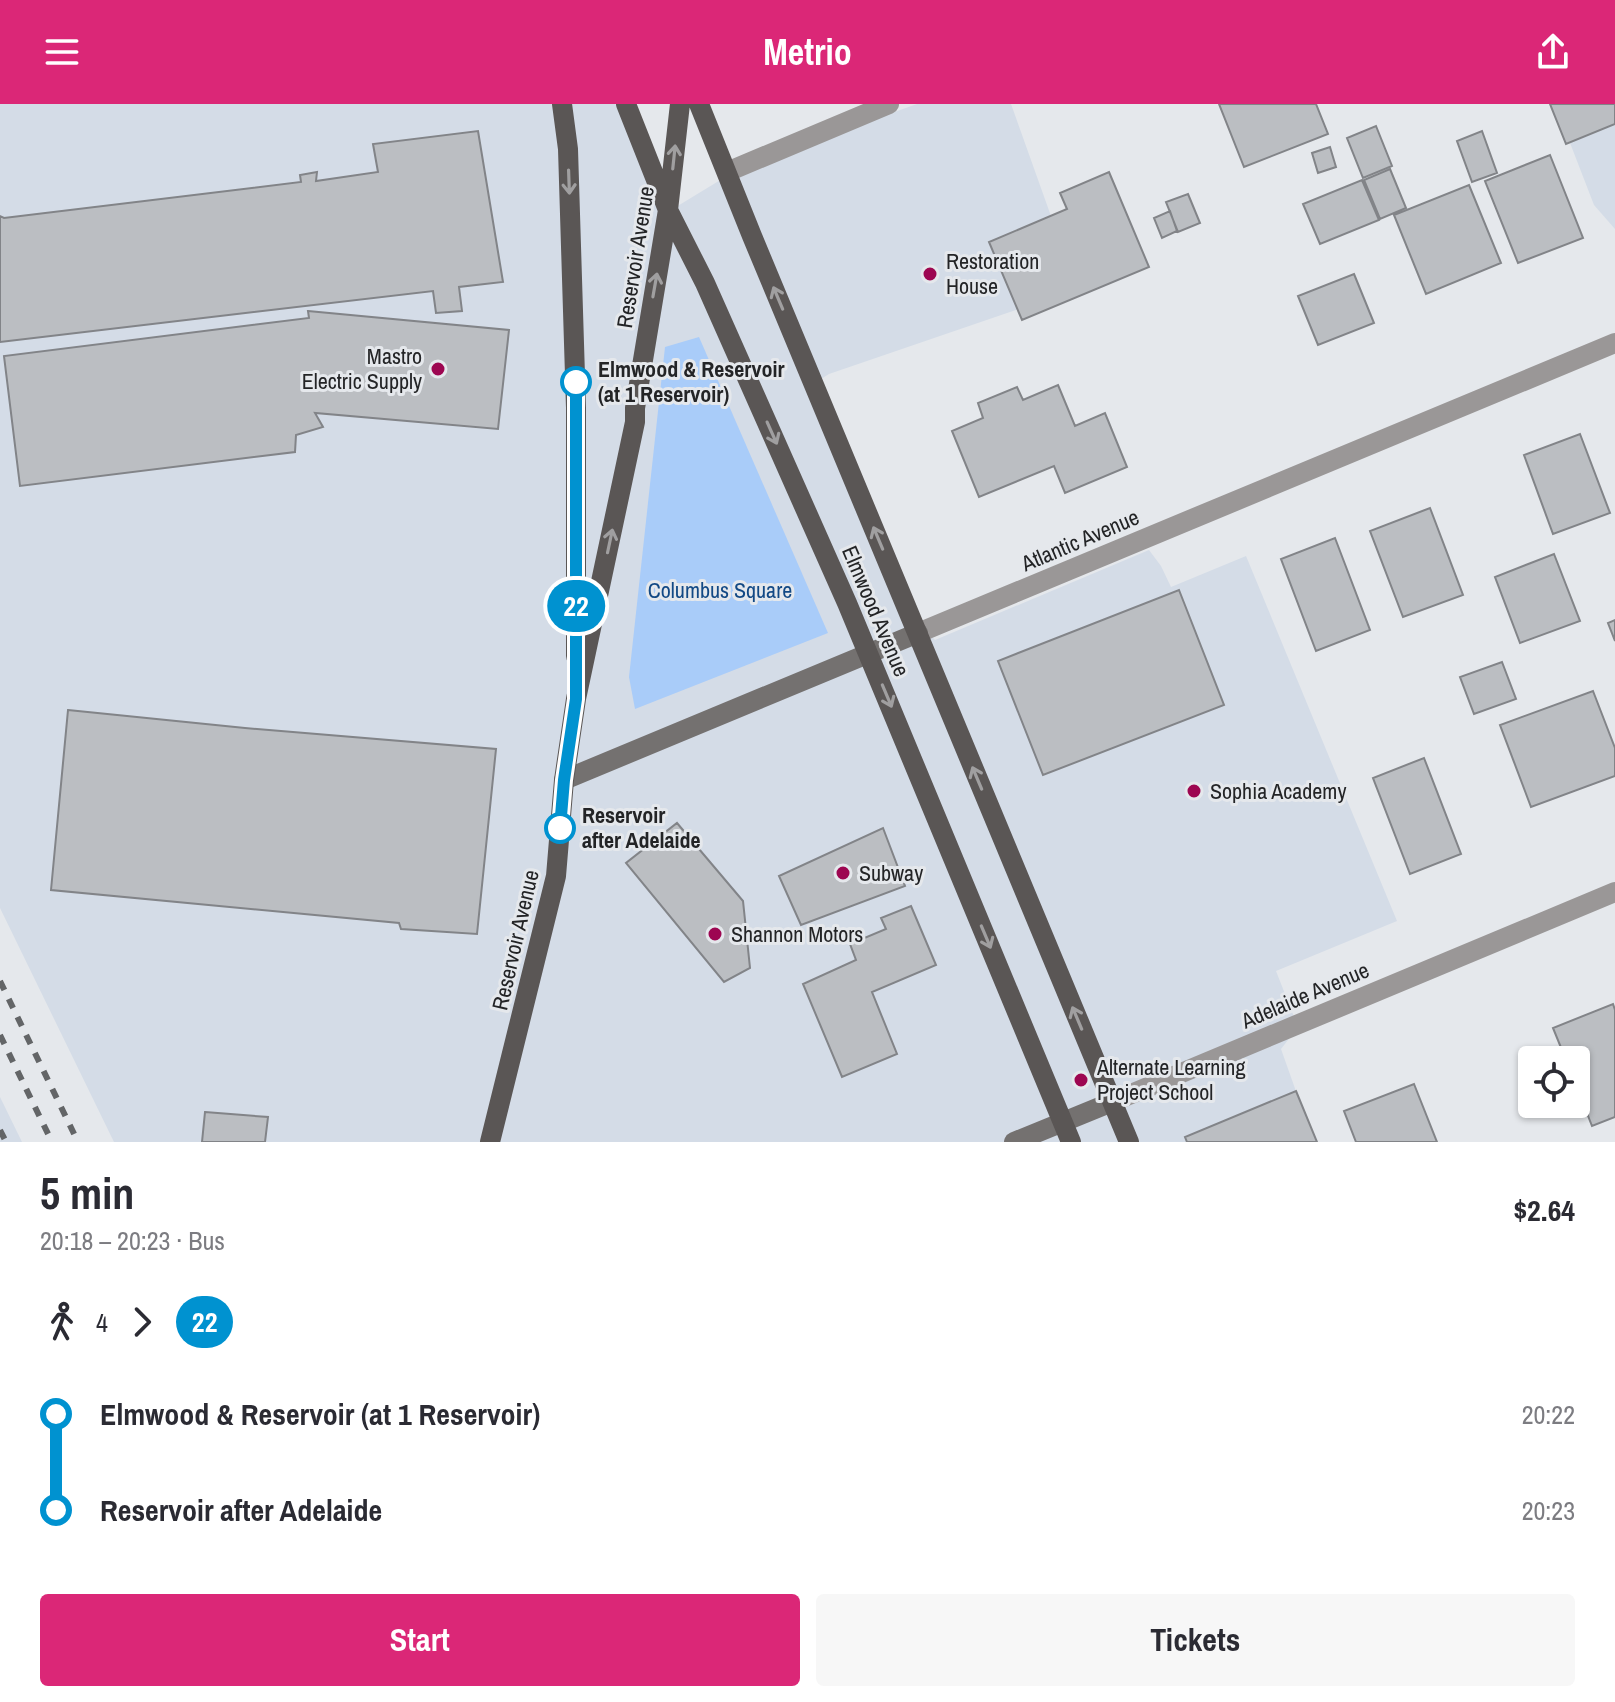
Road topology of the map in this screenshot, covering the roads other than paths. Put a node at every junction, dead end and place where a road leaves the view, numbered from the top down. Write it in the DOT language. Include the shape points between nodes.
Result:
graph roads {
  1 [pos="562,104"];
  2 [pos="626,104"];
  3 [pos="680,104"];
  4 [pos="699,104"];
  5 [pos="889,104"];
  6 [pos="727,172"];
  7 [pos="668,210"];
  8 [pos="1615,343"];
  9 [pos="918,633"];
  10 [pos="869,654"];
  11 [pos="576,699"];
  12 [pos="564,780"];
  13 [pos="1615,892"];
  14 [pos="1112,1102"];
  15 [pos="1063,1121"];
  16 [pos="490,1142"];
  17 [pos="1014,1142"];
  18 [pos="1071,1142"];
  19 [pos="1129,1142"];
  1 -- 11 [label="main road, Reservoir Avenue, one-way" via="576,408"];
  2 -- 7 [label="main road, Elmwood Avenue"];
  7 -- 3 [label="main road, Reservoir Avenue, one-way"];
  4 -- 6 [label="main road, Elmwood Avenue"];
  5 -- 6 [label="street"];
  9 -- 6 [label="main road, Elmwood Avenue, one-way"];
  7 -- 10 [label="main road, Elmwood Avenue, one-way"];
  11 -- 7 [label="main road, Reservoir Avenue, one-way" via="635,422"];
  8 -- 9 [label="street, Atlantic Avenue"];
  9 -- 10 [label="street, Atlantic Avenue"];
  14 -- 9 [label="main road, Elmwood Avenue, one-way"];
  10 -- 12 [label="street, Atlantic Avenue"];
  10 -- 15 [label="main road, Elmwood Avenue, one-way"];
  11 -- 12 [label="main road, Reservoir Avenue"];
  12 -- 16 [label="main road, Reservoir Avenue" via="556,876"];
  13 -- 14 [label="street, Adelaide Avenue"];
  14 -- 15 [label="street, Adelaide Avenue"];
  14 -- 19 [label="main road, Elmwood Avenue"];
  15 -- 17 [label="street, Adelaide Avenue"];
  15 -- 18 [label="main road, Elmwood Avenue"];
}
